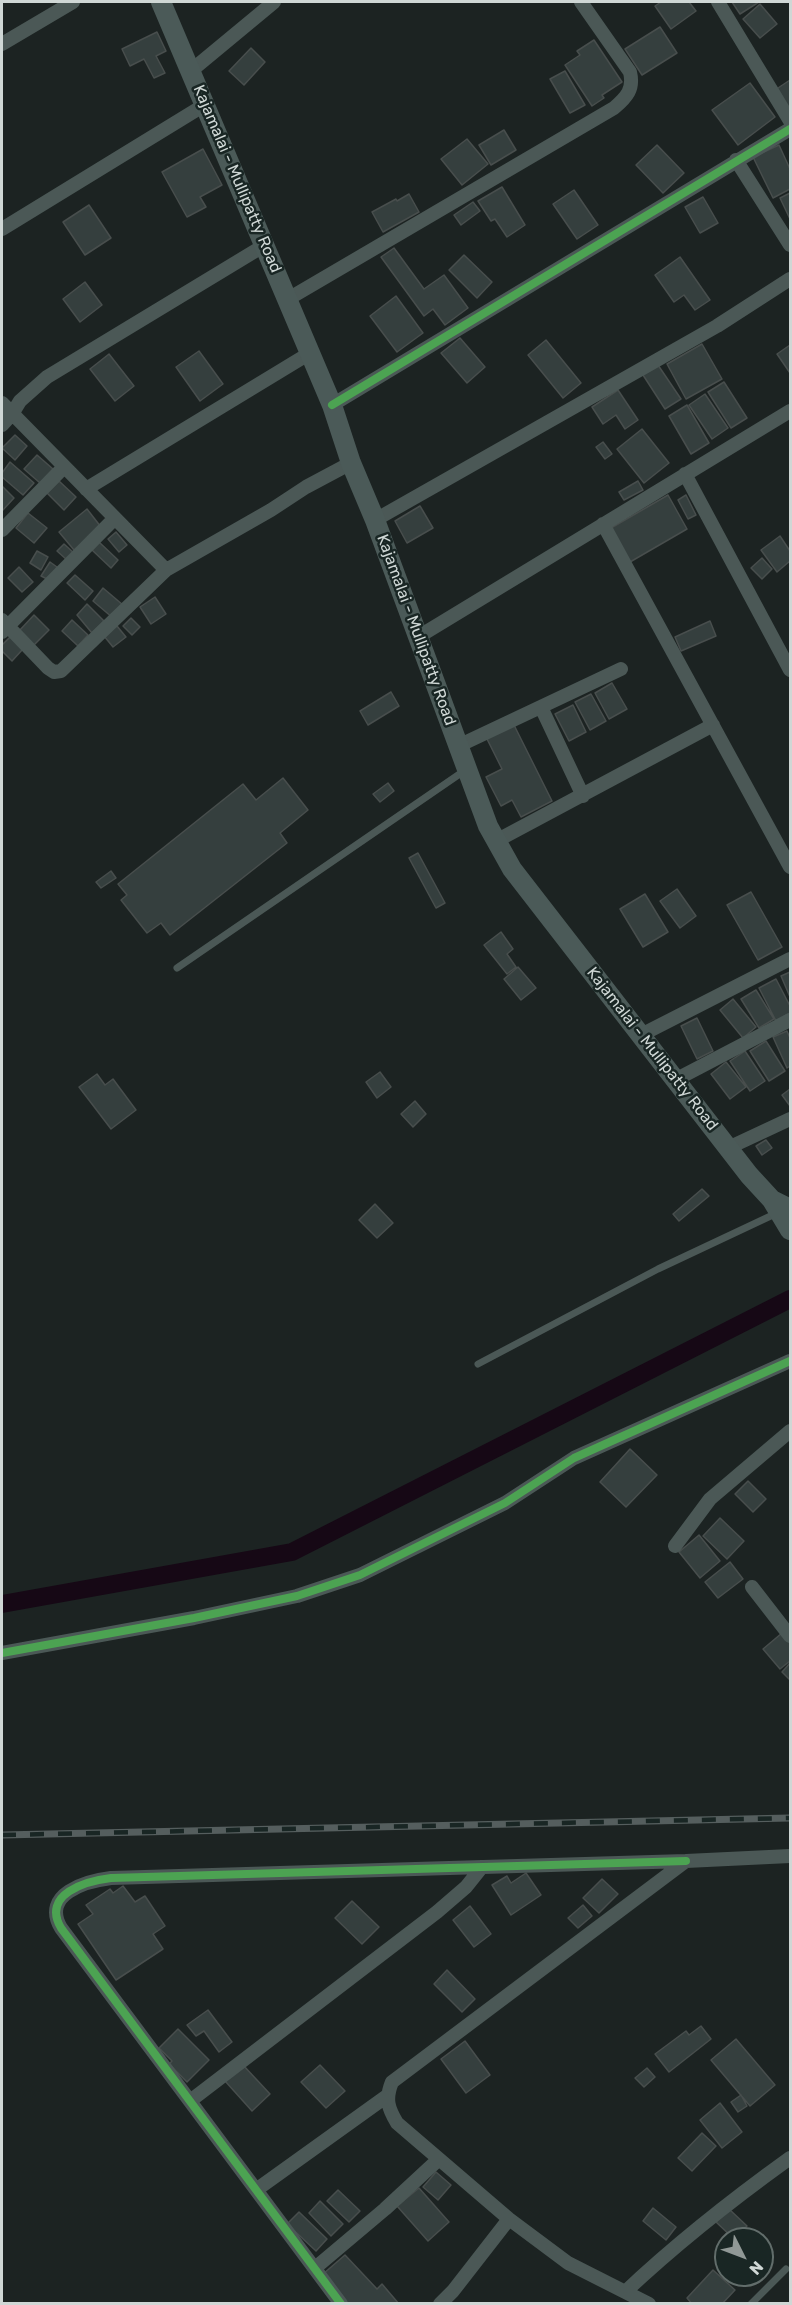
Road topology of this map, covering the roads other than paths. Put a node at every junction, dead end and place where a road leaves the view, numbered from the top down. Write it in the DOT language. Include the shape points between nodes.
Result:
graph roads {
  1 [pos="73,2"];
  2 [pos="161,2"];
  3 [pos="274,2"];
  4 [pos="581,2"];
  5 [pos="718,2"];
  6 [pos="2,45"];
  7 [pos="192,70"];
  8 [pos="206,104"];
  9 [pos="790,121"];
  10 [pos="790,129"];
  11 [pos="736,160"];
  12 [pos="2,228"];
  13 [pos="265,244"];
  14 [pos="790,245"];
  15 [pos="790,279"];
  16 [pos="288,299"];
  17 [pos="310,353"];
  18 [pos="2,403"];
  19 [pos="332,405"];
  20 [pos="12,414"];
  21 [pos="789,416"];
  22 [pos="2,425"];
  23 [pos="351,463"];
  24 [pos="64,467"];
  25 [pos="685,474"];
  26 [pos="86,489"];
  27 [pos="115,518"];
  28 [pos="375,520"];
  29 [pos="603,524"];
  30 [pos="2,530"];
  31 [pos="166,570"];
  32 [pos="3,626"];
  33 [pos="418,637"];
  34 [pos="621,669"];
  35 [pos="790,670"];
  36 [pos="541,707"];
  37 [pos="713,726"];
  38 [pos="458,746"];
  39 [pos="467,770"];
  40 [pos="583,796"];
  41 [pos="496,841"];
  42 [pos="790,867"];
  43 [pos="790,959"];
  44 [pos="177,968"];
  45 [pos="790,1020"];
  46 [pos="641,1035"];
  47 [pos="675,1080"];
  48 [pos="790,1119"];
  49 [pos="728,1148"];
  50 [pos="781,1207"];
  51 [pos="790,1230"];
  52 [pos="790,1361"];
  53 [pos="478,1364"];
  54 [pos="790,1431"];
  55 [pos="675,1546"];
  56 [pos="752,1587"];
  57 [pos="790,1613"];
  58 [pos="780,1623"];
  59 [pos="790,1636"];
  60 [pos="2,1653"];
  61 [pos="790,1856"];
  62 [pos="686,1861"];
  63 [pos="482,1867"];
  64 [pos="190,2101"];
  65 [pos="388,2103"];
  66 [pos="790,2158"];
  67 [pos="439,2159"];
  68 [pos="256,2190"];
  69 [pos="509,2219"];
  70 [pos="315,2268"];
  71 [pos="786,2269"];
  72 [pos="625,2292"];
  73 [pos="341,2304"];
  74 [pos="440,2304"];
  75 [pos="649,2304"];
  76 [pos="751,2304"];
  1 -- 6 [label="street"];
  2 -- 7 [label="main road, Kajamalai - Mullipatty Road"];
  3 -- 7 [label="street"];
  4 -- 16 [label="street" via="630,72 632,84 627,97"];
  5 -- 9 [label="street"];
  7 -- 8 [label="main road, Kajamalai - Mullipatty Road"];
  8 -- 12 [label="street"];
  8 -- 13 [label="main road, Kajamalai - Mullipatty Road"];
  10 -- 11 [label="street"];
  11 -- 14 [label="street"];
  11 -- 19 [label="street"];
  13 -- 16 [label="main road, Kajamalai - Mullipatty Road"];
  13 -- 20 [label="street" via="47,377 20,401"];
  15 -- 28 [label="street" via="717,326"];
  16 -- 17 [label="main road, Kajamalai - Mullipatty Road"];
  17 -- 19 [label="main road, Kajamalai - Mullipatty Road"];
  17 -- 26 [label="street"];
  18 -- 20 [label="street"];
  19 -- 23 [label="main road, Kajamalai - Mullipatty Road"];
  20 -- 22 [label="street"];
  20 -- 24 [label="street"];
  21 -- 25 [label="street"];
  23 -- 28 [label="main road, Kajamalai - Mullipatty Road"];
  23 -- 31 [label="street"];
  24 -- 26 [label="street"];
  24 -- 30 [label="street"];
  25 -- 29 [label="street"];
  25 -- 35 [label="street"];
  26 -- 27 [label="street"];
  27 -- 31 [label="street"];
  27 -- 32 [label="street"];
  28 -- 33 [label="main road, Kajamalai - Mullipatty Road"];
  29 -- 33 [label="street"];
  29 -- 37 [label="street"];
  31 -- 32 [label="street" via="61,671 48,668"];
  33 -- 38 [label="main road, Kajamalai - Mullipatty Road"];
  34 -- 36 [label="street"];
  36 -- 38 [label="street"];
  36 -- 40 [label="street"];
  37 -- 40 [label="street"];
  37 -- 42 [label="street"];
  38 -- 39 [label="main road, Kajamalai - Mullipatty Road"];
  39 -- 41 [label="main road, Kajamalai - Mullipatty Road"];
  39 -- 44 [label="lane"];
  40 -- 41 [label="street"];
  41 -- 46 [label="main road, Kajamalai - Mullipatty Road" via="512,869"];
  43 -- 46 [label="street"];
  45 -- 47 [label="street"];
  46 -- 47 [label="main road, Kajamalai - Mullipatty Road"];
  47 -- 49 [label="main road, Kajamalai - Mullipatty Road"];
  48 -- 49 [label="street"];
  49 -- 50 [label="main road, Kajamalai - Mullipatty Road"];
  50 -- 51 [label="main road, Kajamalai - Mullipatty Road"];
  50 -- 53 [label="lane"];
  52 -- 60 [label="street" via="574,1458 505,1503 360,1575 297,1596"];
  54 -- 55 [label="street" via="710,1499"];
  56 -- 58 [label="street"];
  57 -- 58 [label="street"];
  58 -- 59 [label="street"];
  61 -- 62 [label="street"];
  62 -- 63 [label="street"];
  62 -- 65 [label="street" via="392,2082"];
  63 -- 64 [label="street" via="446,1905"];
  63 -- 64 [label="street" via="111,1878 75,1887 56,1907 55,1918 60,1928"];
  64 -- 68 [label="street"];
  65 -- 67 [label="street" via="397,2123"];
  65 -- 68 [label="street" via="367,2109"];
  66 -- 72 [label="street" via="669,2252"];
  67 -- 69 [label="street"];
  67 -- 70 [label="street"];
  68 -- 70 [label="street"];
  69 -- 72 [label="street" via="568,2263"];
  69 -- 74 [label="street"];
  70 -- 73 [label="street"];
  71 -- 76 [label="lane"];
  72 -- 75 [label="street"];
}
